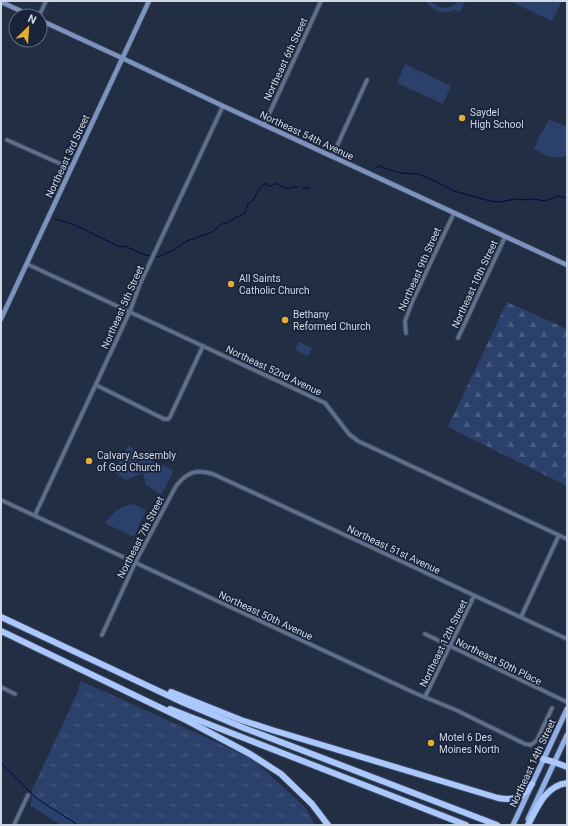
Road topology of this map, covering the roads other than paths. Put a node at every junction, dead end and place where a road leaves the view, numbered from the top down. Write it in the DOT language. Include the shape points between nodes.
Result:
graph roads {
  1 [pos="149,1"];
  2 [pos="321,1"];
  3 [pos="1,2"];
  4 [pos="14,8"];
  5 [pos="48,24"];
  6 [pos="122,58"];
  7 [pos="367,80"];
  8 [pos="223,106"];
  9 [pos="264,125"];
  10 [pos="7,140"];
  11 [pos="332,157"];
  12 [pos="70,168"];
  13 [pos="454,213"];
  14 [pos="505,237"];
  15 [pos="27,264"];
  16 [pos="567,266"];
  17 [pos="130,311"];
  18 [pos="1,319"];
  19 [pos="406,333"];
  20 [pos="458,338"];
  21 [pos="203,346"];
  22 [pos="96,385"];
  23 [pos="213,474"];
  24 [pos="1,500"];
  25 [pos="35,515"];
  26 [pos="559,535"];
  27 [pos="567,539"];
  28 [pos="135,563"];
  29 [pos="474,596"];
  30 [pos="1,613"];
  31 [pos="1,617"];
  32 [pos="521,617"];
  33 [pos="1,633"];
  34 [pos="425,634"];
  35 [pos="102,635"];
  36 [pos="47,638"];
  37 [pos="567,639"];
  38 [pos="450,646"];
  39 [pos="135,679"];
  40 [pos="1,687"];
  41 [pos="130,693"];
  42 [pos="15,694"];
  43 [pos="425,697"];
  44 [pos="567,702"];
  45 [pos="552,708"];
  46 [pos="567,709"];
  47 [pos="567,735"];
  48 [pos="543,759"];
  49 [pos="554,762"];
  50 [pos="567,767"];
  51 [pos="567,783"];
  52 [pos="532,784"];
  53 [pos="28,794"];
  54 [pos="14,825"];
  55 [pos="328,825"];
  56 [pos="466,825"];
  57 [pos="496,825"];
  58 [pos="513,825"];
  59 [pos="526,825"];
  1 -- 6 [label="main road, Northeast 3rd Street"];
  2 -- 9 [label="street, Northeast 6th Street"];
  3 -- 4 [label="main road"];
  5 -- 6 [label="main road, Northeast 54th Avenue"];
  6 -- 8 [label="main road, Northeast 54th Avenue"];
  6 -- 12 [label="main road, Northeast 3rd Street"];
  7 -- 11 [label="street"];
  8 -- 9 [label="main road, Northeast 54th Avenue"];
  8 -- 17 [label="street, Northeast 5th Street" via="140,284"];
  9 -- 11 [label="main road, Northeast 54th Avenue"];
  10 -- 12 [label="street"];
  11 -- 13 [label="main road, Northeast 54th Avenue"];
  12 -- 15 [label="main road, Northeast 3rd Street"];
  13 -- 14 [label="main road, Northeast 54th Avenue"];
  13 -- 19 [label="street, Northeast 9th Street" via="412,302 405,322"];
  14 -- 16 [label="main road, Northeast 54th Avenue"];
  14 -- 20 [label="street, Northeast 10th Street"];
  15 -- 17 [label="street, Northeast 52nd Avenue"];
  15 -- 18 [label="main road, Northeast 3rd Street"];
  17 -- 21 [label="street, Northeast 52nd Avenue"];
  17 -- 22 [label="street, Northeast 5th Street"];
  21 -- 22 [label="street" via="168,419"];
  21 -- 26 [label="street, Northeast 52nd Avenue" via="325,402 349,434 358,441"];
  22 -- 25 [label="street, Northeast 5th Street"];
  23 -- 28 [label="street, Northeast 7th Street" via="198,471 181,481"];
  23 -- 29 [label="street, Northeast 51st Avenue"];
  24 -- 25 [label="street, Northeast 50th Avenue"];
  25 -- 28 [label="street, Northeast 50th Avenue"];
  26 -- 27 [label="street, Northeast 52nd Avenue"];
  26 -- 32 [label="street"];
  28 -- 35 [label="street, Northeast 7th Street"];
  28 -- 43 [label="street, Northeast 50th Avenue"];
  29 -- 32 [label="street, Northeast 51st Avenue"];
  29 -- 38 [label="street, Northeast 12th Street"];
  30 -- 36 [label="highway"];
  31 -- 36 [label="highway"];
  32 -- 37 [label="street, Northeast 51st Avenue"];
  33 -- 41 [label="highway"];
  34 -- 38 [label="street, Northeast 50th Place"];
  36 -- 39 [label="highway"];
  38 -- 43 [label="street, Northeast 12th Street"];
  38 -- 44 [label="street, Northeast 50th Place"];
  39 -- 52 [label="highway" via="253,724 498,798 517,798 526,793"];
  39 -- 57 [label="highway" via="244,728"];
  40 -- 42 [label="street"];
  41 -- 55 [label="highway" via="270,766 302,793"];
  41 -- 56 [label="highway"];
  43 -- 45 [label="street, Northeast 50th Avenue" via="531,745 537,740"];
  46 -- 48 [label="main road, Northeast 14th Street"];
  47 -- 49 [label="main road, Northeast 14th Street"];
  48 -- 49 [label="highway"];
  48 -- 52 [label="main road, Northeast 14th Street"];
  49 -- 50 [label="highway"];
  49 -- 59 [label="main road, Northeast 14th Street"];
  51 -- 59 [label="highway" via="554,787 544,796"];
  52 -- 58 [label="main road, Northeast 14th Street"];
  53 -- 54 [label="street"];
}
